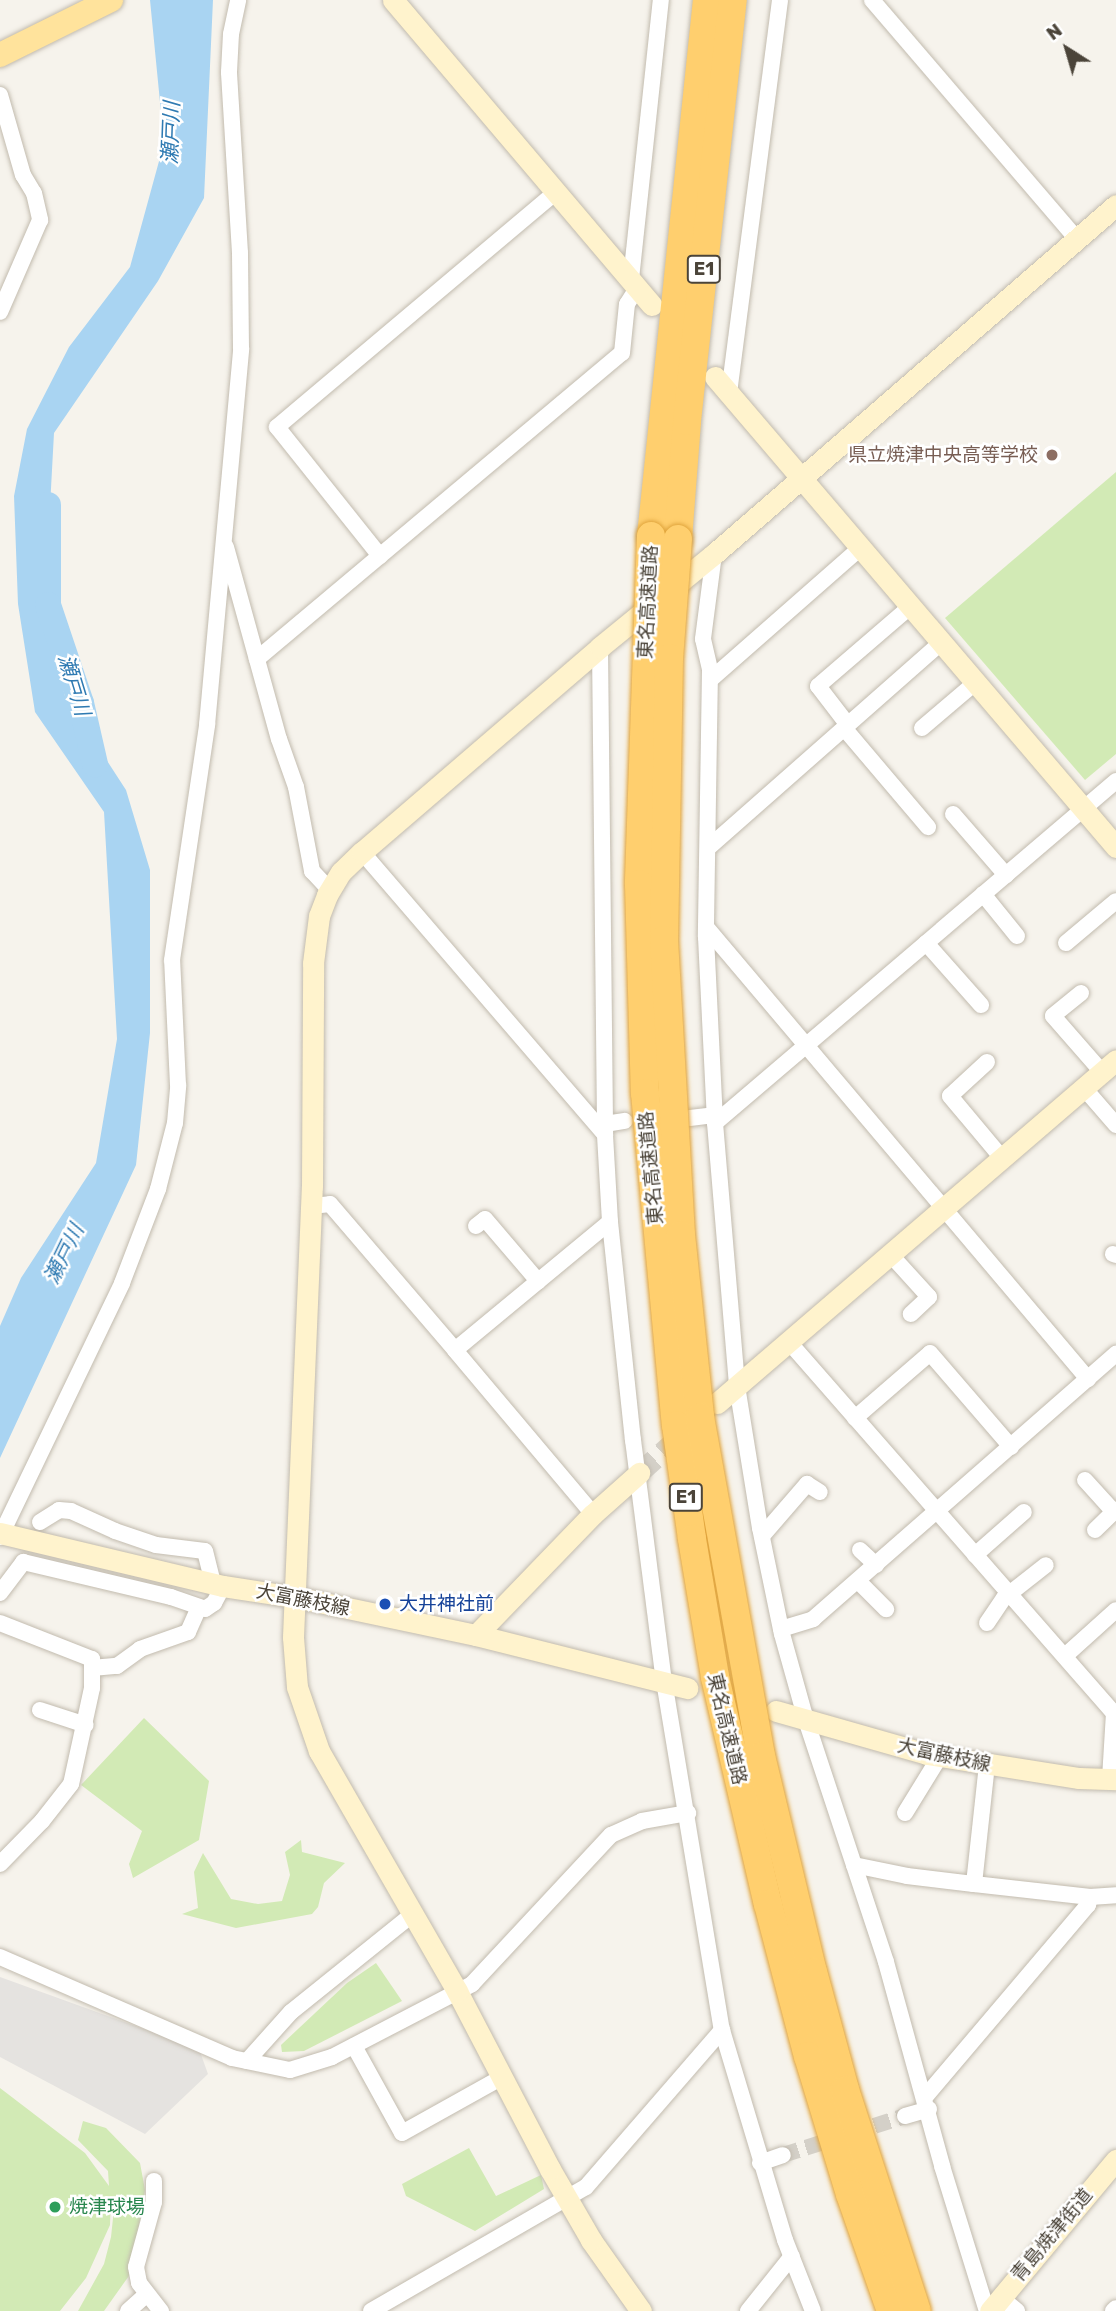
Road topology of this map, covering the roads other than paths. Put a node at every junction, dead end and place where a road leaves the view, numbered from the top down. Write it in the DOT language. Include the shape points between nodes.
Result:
graph roads {
  1 [pos="111,0"];
  2 [pos="238,0"];
  3 [pos="393,0"];
  4 [pos="661,0"];
  5 [pos="707,0"];
  6 [pos="733,0"];
  7 [pos="779,0"];
  8 [pos="873,0"];
  9 [pos="0,55"];
  10 [pos="0,95"];
  11 [pos="556,192"];
  12 [pos="1116,205"];
  13 [pos="1077,239"];
  14 [pos="634,283"];
  15 [pos="652,305"];
  16 [pos="0,312"];
  17 [pos="722,385"];
  18 [pos="799,477"];
  19 [pos="665,537"];
  20 [pos="223,538"];
  21 [pos="860,548"];
  22 [pos="714,554"];
  23 [pos="380,556"];
  24 [pos="911,606"];
  25 [pos="942,642"];
  26 [pos="600,647"];
  27 [pos="257,659"];
  28 [pos="710,680"];
  29 [pos="976,682"];
  30 [pos="846,727"];
  31 [pos="922,728"];
  32 [pos="1116,781"];
  33 [pos="1083,809"];
  34 [pos="953,814"];
  35 [pos="928,827"];
  36 [pos="1116,847"];
  37 [pos="708,848"];
  38 [pos="362,852"];
  39 [pos="1006,875"];
  40 [pos="330,890"];
  41 [pos="983,894"];
  42 [pos="1116,901"];
  43 [pos="706,926"];
  44 [pos="1017,936"];
  45 [pos="926,943"];
  46 [pos="1066,943"];
  47 [pos="1081,993"];
  48 [pos="981,1005"];
  49 [pos="807,1044"];
  50 [pos="987,1062"];
  51 [pos="1109,1066"];
  52 [pos="1084,1088"];
  53 [pos="690,1118"];
  54 [pos="715,1119"];
  55 [pos="625,1121"];
  56 [pos="1116,1125"];
  57 [pos="605,1130"];
  58 [pos="1002,1158"];
  59 [pos="312,1206"];
  60 [pos="945,1207"];
  61 [pos="610,1222"];
  62 [pos="476,1226"];
  63 [pos="890,1254"];
  64 [pos="538,1281"];
  65 [pos="911,1314"];
  66 [pos="789,1342"];
  67 [pos="455,1350"];
  68 [pos="1116,1354"];
  69 [pos="1088,1379"];
  70 [pos="737,1386"];
  71 [pos="717,1403"];
  72 [pos="855,1418"];
  73 [pos="1011,1447"];
  74 [pos="639,1473"];
  75 [pos="1085,1480"];
  76 [pos="820,1492"];
  77 [pos="1115,1511"];
  78 [pos="937,1513"];
  79 [pos="1024,1513"];
  80 [pos="593,1514"];
  81 [pos="40,1522"];
  82 [pos="1095,1530"];
  83 [pos="1,1534"];
  84 [pos="762,1536"];
  85 [pos="860,1550"];
  86 [pos="975,1555"];
  87 [pos="876,1564"];
  88 [pos="1046,1565"];
  89 [pos="858,1581"];
  90 [pos="218,1584"];
  91 [pos="0,1593"];
  92 [pos="1011,1594"];
  93 [pos="295,1597"];
  94 [pos="199,1607"];
  95 [pos="886,1609"];
  96 [pos="1116,1610"];
  97 [pos="0,1623"];
  98 [pos="987,1623"];
  99 [pos="782,1629"];
  100 [pos="476,1635"];
  101 [pos="1066,1654"];
  102 [pos="92,1668"];
  103 [pos="664,1681"];
  104 [pos="687,1688"];
  105 [pos="40,1710"];
  106 [pos="776,1711"];
  107 [pos="1115,1711"];
  108 [pos="806,1720"];
  109 [pos="86,1725"];
  110 [pos="940,1756"];
  111 [pos="986,1764"];
  112 [pos="1113,1779"];
  113 [pos="688,1813"];
  114 [pos="905,1813"];
  115 [pos="0,1864"];
  116 [pos="854,1865"];
  117 [pos="974,1884"];
  118 [pos="1116,1895"];
  119 [pos="1090,1897"];
  120 [pos="413,1914"];
  121 [pos="0,1957"];
  122 [pos="457,1991"];
  123 [pos="722,2030"];
  124 [pos="354,2046"];
  125 [pos="247,2061"];
  126 [pos="502,2077"];
  127 [pos="927,2103"];
  128 [pos="905,2116"];
  129 [pos="783,2155"];
  130 [pos="1116,2160"];
  131 [pos="761,2163"];
  132 [pos="154,2181"];
  133 [pos="566,2199"];
  134 [pos="792,2256"];
  135 [pos="146,2295"];
  136 [pos="992,2306"];
  137 [pos="128,2311"];
  138 [pos="161,2311"];
  139 [pos="371,2311"];
  140 [pos="641,2311"];
  141 [pos="748,2311"];
  142 [pos="813,2311"];
  143 [pos="891,2311"];
  144 [pos="917,2311"];
  145 [pos="1017,2311"];
  1 -- 9 [label="main road"];
  2 -- 20 [label="street" via="229,72 241,349"];
  3 -- 11 [label="street"];
  4 -- 14 [label="street"];
  5 -- 19 [label="highway, 東名高速道路 / E1"];
  6 -- 19 [label="highway, 東名高速道路 / E1" via="687,421"];
  7 -- 17 [label="street"];
  8 -- 13 [label="street"];
  10 -- 16 [label="street" via="40,220"];
  11 -- 14 [label="street"];
  11 -- 23 [label="street" via="278,428"];
  12 -- 13 [label="street"];
  13 -- 18 [label="street"];
  14 -- 15 [label="street"];
  14 -- 23 [label="street" via="622,353"];
  17 -- 18 [label="street"];
  18 -- 21 [label="street"];
  18 -- 22 [label="street"];
  19 -- 143 [label="highway, 東名高速道路 / E1, bridge" via="639,884 645,1093 676,1425 715,1676 768,1904 808,2056"];
  19 -- 144 [label="highway, 東名高速道路 / E1, bridge" via="669,658 664,940 681,1236 701,1417 761,1756 813,1972 845,2091"];
  20 -- 27 [label="street"];
  20 -- 83 [label="street" via="207,725 172,960 178,1085 175,1123 158,1189 122,1283"];
  21 -- 24 [label="street"];
  21 -- 28 [label="street"];
  22 -- 26 [label="street"];
  22 -- 28 [label="street" via="703,639"];
  23 -- 27 [label="street"];
  24 -- 25 [label="street"];
  24 -- 30 [label="street" via="818,686"];
  25 -- 29 [label="street"];
  25 -- 30 [label="street"];
  26 -- 38 [label="street"];
  26 -- 57 [label="street"];
  27 -- 40 [label="street" via="296,787 312,871"];
  28 -- 37 [label="street"];
  29 -- 31 [label="street"];
  29 -- 33 [label="street"];
  30 -- 35 [label="street"];
  30 -- 37 [label="street"];
  32 -- 33 [label="street"];
  33 -- 36 [label="street"];
  33 -- 39 [label="street"];
  34 -- 39 [label="street"];
  37 -- 43 [label="street"];
  38 -- 40 [label="street"];
  38 -- 57 [label="street"];
  39 -- 41 [label="street"];
  40 -- 59 [label="street" via="319,916 313,963"];
  41 -- 44 [label="street"];
  41 -- 45 [label="street"];
  42 -- 46 [label="street"];
  43 -- 49 [label="street"];
  43 -- 54 [label="street"];
  45 -- 48 [label="street"];
  45 -- 49 [label="street"];
  47 -- 51 [label="street" via="1053,1016"];
  49 -- 54 [label="street"];
  49 -- 60 [label="street"];
  50 -- 58 [label="street" via="950,1096"];
  51 -- 52 [label="street"];
  52 -- 56 [label="street"];
  52 -- 58 [label="street"];
  53 -- 54 [label="street"];
  54 -- 70 [label="street"];
  55 -- 57 [label="street"];
  57 -- 61 [label="street"];
  58 -- 60 [label="street"];
  59 -- 67 [label="street" via="330,1205"];
  59 -- 93 [label="street"];
  60 -- 63 [label="street"];
  60 -- 69 [label="street"];
  61 -- 64 [label="street"];
  61 -- 74 [label="street"];
  62 -- 64 [label="street" via="485,1219"];
  63 -- 65 [label="street" via="929,1297"];
  63 -- 66 [label="street"];
  64 -- 67 [label="street"];
  66 -- 70 [label="street"];
  66 -- 72 [label="street"];
  67 -- 80 [label="street"];
  68 -- 69 [label="street"];
  69 -- 73 [label="street"];
  70 -- 71 [label="street"];
  70 -- 84 [label="street"];
  72 -- 73 [label="street" via="930,1353"];
  72 -- 78 [label="street"];
  73 -- 78 [label="street"];
  74 -- 80 [label="street"];
  74 -- 103 [label="street"];
  75 -- 77 [label="street"];
  76 -- 84 [label="street" via="807,1485"];
  77 -- 82 [label="street"];
  78 -- 86 [label="street"];
  78 -- 87 [label="street"];
  79 -- 86 [label="street"];
  80 -- 100 [label="street"];
  81 -- 90 [label="street" via="49,1513 71,1511 156,1545 205,1551"];
  83 -- 90 [label="street, 大富藤枝線"];
  84 -- 99 [label="street"];
  85 -- 87 [label="street"];
  86 -- 92 [label="street"];
  87 -- 89 [label="street"];
  88 -- 92 [label="street"];
  89 -- 95 [label="street"];
  89 -- 99 [label="street" via="813,1619"];
  90 -- 93 [label="street, 大富藤枝線"];
  90 -- 94 [label="street" via="214,1603"];
  91 -- 94 [label="street" via="23,1562"];
  92 -- 98 [label="street"];
  92 -- 101 [label="street"];
  93 -- 100 [label="street, 大富藤枝線"];
  93 -- 120 [label="street" via="293,1660 305,1716 319,1751"];
  94 -- 102 [label="street" via="188,1632 139,1649 117,1666"];
  96 -- 101 [label="street"];
  97 -- 102 [label="street" via="92,1659"];
  99 -- 108 [label="street"];
  100 -- 103 [label="street, 大富藤枝線"];
  101 -- 107 [label="street"];
  102 -- 109 [label="street"];
  103 -- 104 [label="street, 大富藤枝線"];
  103 -- 113 [label="street"];
  105 -- 109 [label="street"];
  106 -- 108 [label="street, 大富藤枝線"];
  107 -- 112 [label="street"];
  108 -- 110 [label="street, 大富藤枝線"];
  108 -- 116 [label="street"];
  109 -- 115 [label="street" via="64,1796"];
  110 -- 111 [label="street, 大富藤枝線"];
  110 -- 114 [label="street"];
  111 -- 112 [label="street, 大富藤枝線"];
  111 -- 117 [label="street"];
  113 -- 122 [label="street" via="642,1821 611,1835 498,1961"];
  113 -- 123 [label="street"];
  116 -- 117 [label="street"];
  116 -- 127 [label="street"];
  117 -- 119 [label="street"];
  118 -- 119 [label="street"];
  119 -- 127 [label="street"];
  120 -- 122 [label="street"];
  120 -- 125 [label="street" via="291,2012"];
  121 -- 125 [label="street"];
  122 -- 124 [label="street"];
  122 -- 126 [label="street"];
  123 -- 131 [label="street"];
  123 -- 133 [label="street" via="586,2187"];
  124 -- 125 [label="street" via="290,2070"];
  124 -- 126 [label="street" via="402,2133"];
  126 -- 133 [label="street"];
  127 -- 128 [label="street"];
  127 -- 136 [label="street" via="942,2166"];
  129 -- 131 [label="street"];
  130 -- 136 [label="street, 青島焼津街道"];
  131 -- 134 [label="street"];
  132 -- 135 [label="street" via="154,2202 136,2266"];
  133 -- 139 [label="street"];
  133 -- 140 [label="street"];
  134 -- 141 [label="street"];
  134 -- 142 [label="street"];
  135 -- 137 [label="street"];
  135 -- 138 [label="street"];
  136 -- 145 [label="street"];
}
